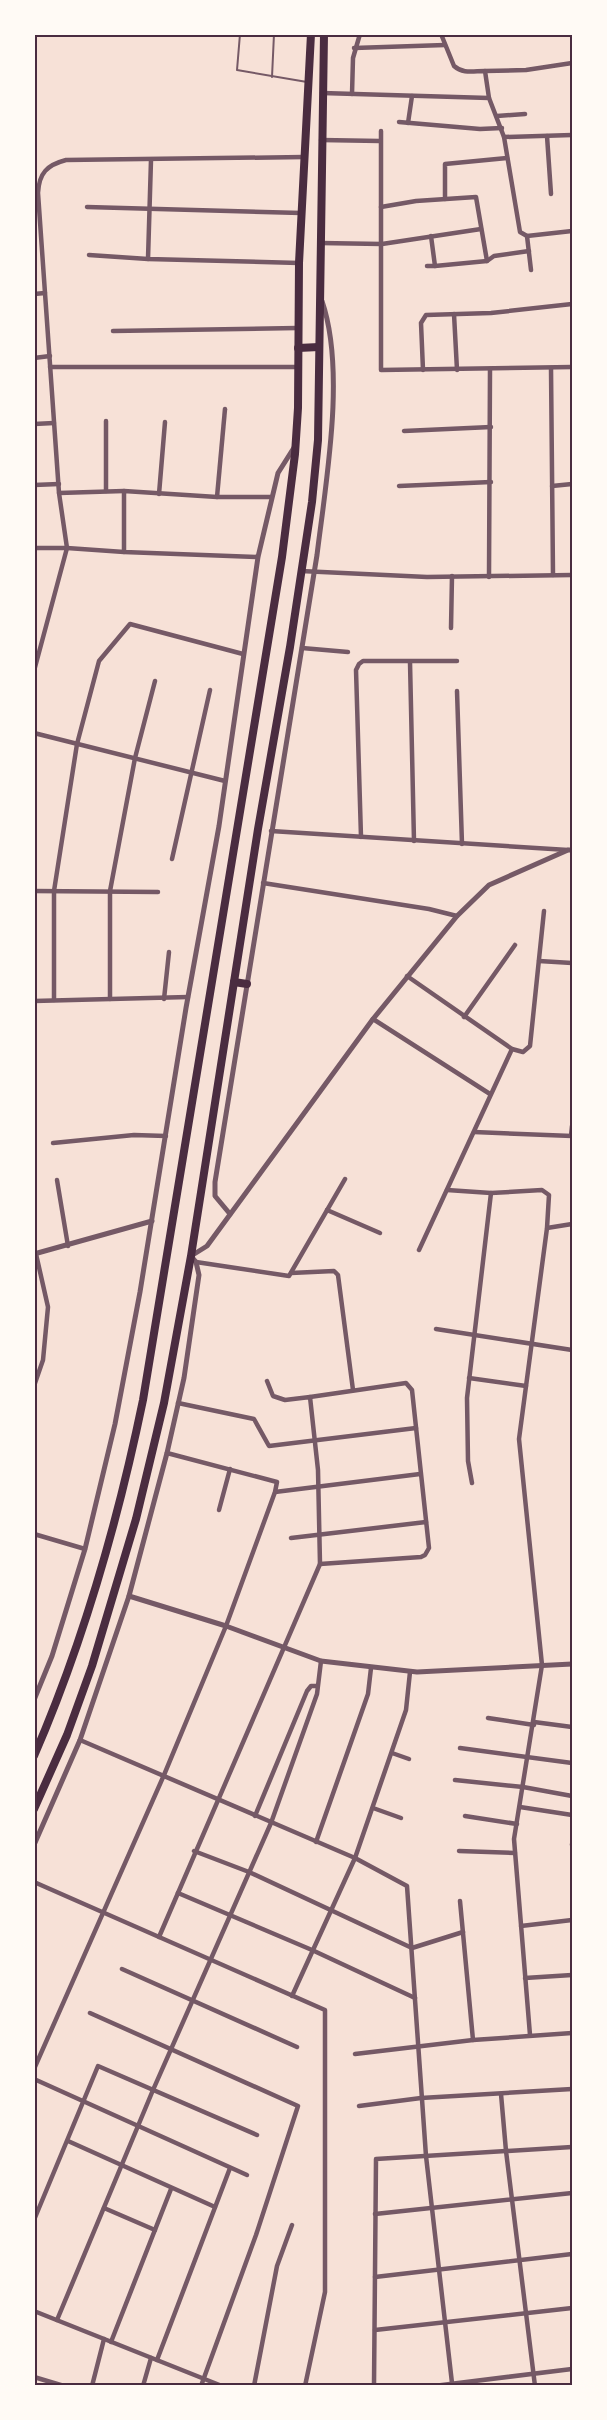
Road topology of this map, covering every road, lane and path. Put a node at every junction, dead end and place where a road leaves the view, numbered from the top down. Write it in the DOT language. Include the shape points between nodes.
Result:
graph roads {
  1 [pos="240,34"];
  2 [pos="274,34"];
  3 [pos="311,34"];
  4 [pos="324,34"];
  5 [pos="360,34"];
  6 [pos="441,34"];
  7 [pos="445,45"];
  8 [pos="354,48"];
  9 [pos="573,63"];
  10 [pos="485,71"];
  11 [pos="272,77"];
  12 [pos="309,82"];
  13 [pos="322,93"];
  14 [pos="352,94"];
  15 [pos="412,96"];
  16 [pos="489,98"];
  17 [pos="525,114"];
  18 [pos="497,116"];
  19 [pos="399,122"];
  20 [pos="408,123"];
  21 [pos="502,128"];
  22 [pos="381,131"];
  23 [pos="573,135"];
  24 [pos="546,136"];
  25 [pos="504,137"];
  26 [pos="321,140"];
  27 [pos="380,141"];
  28 [pos="304,157"];
  29 [pos="507,158"];
  30 [pos="151,160"];
  31 [pos="36,193"];
  32 [pos="551,194"];
  33 [pos="445,199"];
  34 [pos="87,207"];
  35 [pos="150,207"];
  36 [pos="381,207"];
  37 [pos="301,213"];
  38 [pos="481,229"];
  39 [pos="573,231"];
  40 [pos="431,236"];
  41 [pos="527,236"];
  42 [pos="34,238"];
  43 [pos="42,238"];
  44 [pos="320,243"];
  45 [pos="382,244"];
  46 [pos="529,251"];
  47 [pos="89,255"];
  48 [pos="148,259"];
  49 [pos="487,261"];
  50 [pos="299,263"];
  51 [pos="435,266"];
  52 [pos="427,267"];
  53 [pos="531,270"];
  54 [pos="45,293"];
  55 [pos="34,294"];
  56 [pos="320,294"];
  57 [pos="573,304"];
  58 [pos="454,314"];
  59 [pos="297,328"];
  60 [pos="113,331"];
  61 [pos="319,347"];
  62 [pos="298,348"];
  63 [pos="50,357"];
  64 [pos="34,358"];
  65 [pos="50,367"];
  66 [pos="298,367"];
  67 [pos="573,367"];
  68 [pos="551,368"];
  69 [pos="490,369"];
  70 [pos="423,370"];
  71 [pos="457,370"];
  72 [pos="225,409"];
  73 [pos="106,421"];
  74 [pos="165,422"];
  75 [pos="54,423"];
  76 [pos="34,424"];
  77 [pos="491,427"];
  78 [pos="404,431"];
  79 [pos="296,443"];
  80 [pos="491,482"];
  81 [pos="59,484"];
  82 [pos="573,484"];
  83 [pos="34,485"];
  84 [pos="399,486"];
  85 [pos="552,486"];
  86 [pos="106,491"];
  87 [pos="124,491"];
  88 [pos="59,493"];
  89 [pos="159,494"];
  90 [pos="217,497"];
  91 [pos="271,497"];
  92 [pos="34,548"];
  93 [pos="68,548"];
  94 [pos="124,552"];
  95 [pos="258,557"];
  96 [pos="301,571"];
  97 [pos="314,573"];
  98 [pos="553,575"];
  99 [pos="573,575"];
  100 [pos="452,576"];
  101 [pos="489,577"];
  102 [pos="451,628"];
  103 [pos="302,648"];
  104 [pos="348,652"];
  105 [pos="243,654"];
  106 [pos="457,661"];
  107 [pos="410,662"];
  108 [pos="34,671"];
  109 [pos="155,681"];
  110 [pos="210,690"];
  111 [pos="457,691"];
  112 [pos="34,733"];
  113 [pos="77,744"];
  114 [pos="135,758"];
  115 [pos="193,772"];
  116 [pos="225,781"];
  117 [pos="271,831"];
  118 [pos="361,837"];
  119 [pos="414,841"];
  120 [pos="462,844"];
  121 [pos="570,850"];
  122 [pos="172,859"];
  123 [pos="263,883"];
  124 [pos="34,891"];
  125 [pos="54,891"];
  126 [pos="110,891"];
  127 [pos="158,892"];
  128 [pos="544,911"];
  129 [pos="457,916"];
  130 [pos="514,945"];
  131 [pos="169,952"];
  132 [pos="539,961"];
  133 [pos="573,963"];
  134 [pos="407,976"];
  135 [pos="234,982"];
  136 [pos="247,984"];
  137 [pos="188,997"];
  138 [pos="110,999"];
  139 [pos="164,999"];
  140 [pos="54,1000"];
  141 [pos="34,1001"];
  142 [pos="464,1017"];
  143 [pos="373,1019"];
  144 [pos="512,1050"];
  145 [pos="490,1094"];
  146 [pos="573,1126"];
  147 [pos="474,1132"];
  148 [pos="166,1136"];
  149 [pos="572,1136"];
  150 [pos="53,1143"];
  151 [pos="345,1179"];
  152 [pos="57,1180"];
  153 [pos="447,1190"];
  154 [pos="491,1193"];
  155 [pos="327,1210"];
  156 [pos="230,1214"];
  157 [pos="152,1221"];
  158 [pos="573,1224"];
  159 [pos="547,1228"];
  160 [pos="380,1233"];
  161 [pos="68,1246"];
  162 [pos="419,1250"];
  163 [pos="35,1254"];
  164 [pos="193,1259"];
  165 [pos="290,1273"];
  166 [pos="435,1329"];
  167 [pos="474,1336"];
  168 [pos="532,1344"];
  169 [pos="573,1350"];
  170 [pos="469,1378"];
  171 [pos="267,1381"];
  172 [pos="34,1386"];
  173 [pos="526,1386"];
  174 [pos="353,1390"];
  175 [pos="310,1397"];
  176 [pos="178,1403"];
  177 [pos="416,1428"];
  178 [pos="314,1441"];
  179 [pos="167,1453"];
  180 [pos="230,1468"];
  181 [pos="420,1474"];
  182 [pos="472,1483"];
  183 [pos="318,1487"];
  184 [pos="275,1492"];
  185 [pos="219,1510"];
  186 [pos="426,1522"];
  187 [pos="34,1534"];
  188 [pos="319,1534"];
  189 [pos="291,1538"];
  190 [pos="85,1549"];
  191 [pos="320,1564"];
  192 [pos="129,1596"];
  193 [pos="226,1626"];
  194 [pos="283,1647"];
  195 [pos="321,1660"];
  196 [pos="573,1664"];
  197 [pos="542,1665"];
  198 [pos="371,1668"];
  199 [pos="410,1672"];
  200 [pos="316,1686"];
  201 [pos="34,1700"];
  202 [pos="488,1718"];
  203 [pos="534,1724"];
  204 [pos="573,1728"];
  205 [pos="80,1740"];
  206 [pos="460,1748"];
  207 [pos="392,1753"];
  208 [pos="34,1756"];
  209 [pos="529,1758"];
  210 [pos="410,1759"];
  211 [pos="573,1763"];
  212 [pos="164,1775"];
  213 [pos="455,1780"];
  214 [pos="523,1787"];
  215 [pos="38,1788"];
  216 [pos="573,1796"];
  217 [pos="217,1800"];
  218 [pos="520,1807"];
  219 [pos="373,1808"];
  220 [pos="34,1809"];
  221 [pos="573,1815"];
  222 [pos="255,1816"];
  223 [pos="465,1816"];
  224 [pos="401,1818"];
  225 [pos="271,1823"];
  226 [pos="516,1824"];
  227 [pos="316,1842"];
  228 [pos="34,1845"];
  229 [pos="194,1851"];
  230 [pos="459,1851"];
  231 [pos="515,1853"];
  232 [pos="355,1858"];
  233 [pos="249,1872"];
  234 [pos="34,1882"];
  235 [pos="178,1893"];
  236 [pos="460,1901"];
  237 [pos="330,1910"];
  238 [pos="105,1913"];
  239 [pos="230,1915"];
  240 [pos="573,1920"];
  241 [pos="521,1926"];
  242 [pos="463,1932"];
  243 [pos="159,1937"];
  244 [pos="412,1948"];
  245 [pos="312,1950"];
  246 [pos="210,1961"];
  247 [pos="122,1969"];
  248 [pos="573,1975"];
  249 [pos="525,1978"];
  250 [pos="292,1996"];
  251 [pos="415,1998"];
  252 [pos="192,2001"];
  253 [pos="90,2013"];
  254 [pos="573,2033"];
  255 [pos="530,2035"];
  256 [pos="473,2040"];
  257 [pos="297,2046"];
  258 [pos="418,2046"];
  259 [pos="171,2049"];
  260 [pos="355,2054"];
  261 [pos="34,2069"];
  262 [pos="34,2079"];
  263 [pos="153,2090"];
  264 [pos="573,2090"];
  265 [pos="501,2094"];
  266 [pos="421,2098"];
  267 [pos="84,2102"];
  268 [pos="359,2106"];
  269 [pos="138,2126"];
  270 [pos="257,2135"];
  271 [pos="68,2141"];
  272 [pos="573,2147"];
  273 [pos="506,2151"];
  274 [pos="426,2156"];
  275 [pos="121,2167"];
  276 [pos="230,2168"];
  277 [pos="247,2175"];
  278 [pos="171,2189"];
  279 [pos="573,2193"];
  280 [pos="513,2200"];
  281 [pos="215,2207"];
  282 [pos="431,2207"];
  283 [pos="104,2208"];
  284 [pos="375,2214"];
  285 [pos="34,2220"];
  286 [pos="292,2225"];
  287 [pos="155,2230"];
  288 [pos="573,2254"];
  289 [pos="520,2259"];
  290 [pos="438,2269"];
  291 [pos="375,2277"];
  292 [pos="573,2308"];
  293 [pos="34,2311"];
  294 [pos="525,2313"];
  295 [pos="57,2320"];
  296 [pos="444,2321"];
  297 [pos="375,2330"];
  298 [pos="104,2339"];
  299 [pos="111,2342"];
  300 [pos="151,2358"];
  301 [pos="157,2360"];
  302 [pos="573,2369"];
  303 [pos="534,2373"];
  304 [pos="36,2378"];
  305 [pos="202,2378"];
  306 [pos="452,2383"];
  307 [pos="36,2385"];
  308 [pos="63,2385"];
  309 [pos="92,2385"];
  310 [pos="143,2385"];
  311 [pos="201,2385"];
  312 [pos="222,2385"];
  313 [pos="254,2385"];
  314 [pos="305,2385"];
  315 [pos="375,2385"];
  316 [pos="434,2385"];
  317 [pos="534,2385"];
  1 -- 11 [label="lane" via="237,70"];
  2 -- 11 [label="lane"];
  3 -- 12 [label="highway"];
  4 -- 13 [label="highway"];
  5 -- 8 [label="street"];
  6 -- 7 [label="street"];
  7 -- 8 [label="street"];
  7 -- 10 [label="street" via="460,71"];
  8 -- 14 [label="street"];
  9 -- 10 [label="street"];
  10 -- 16 [label="street"];
  11 -- 12 [label="lane"];
  12 -- 28 [label="highway"];
  13 -- 14 [label="street"];
  13 -- 26 [label="highway"];
  14 -- 15 [label="street"];
  15 -- 16 [label="street"];
  15 -- 20 [label="street"];
  16 -- 18 [label="street"];
  17 -- 18 [label="street"];
  18 -- 21 [label="street"];
  19 -- 20 [label="street"];
  20 -- 21 [label="street"];
  21 -- 25 [label="street"];
  22 -- 27 [label="street"];
  23 -- 24 [label="street"];
  24 -- 25 [label="street"];
  24 -- 32 [label="street"];
  25 -- 29 [label="street"];
  26 -- 27 [label="street"];
  26 -- 44 [label="highway"];
  27 -- 36 [label="street"];
  28 -- 30 [label="street"];
  28 -- 37 [label="highway"];
  29 -- 33 [label="street" via="445,164"];
  29 -- 41 [label="street" via="519,228"];
  30 -- 31 [label="street" via="66,160 52,164 43,171"];
  30 -- 35 [label="street"];
  31 -- 43 [label="street"];
  33 -- 36 [label="street"];
  33 -- 38 [label="street" via="476,197"];
  34 -- 35 [label="street"];
  35 -- 37 [label="street"];
  35 -- 48 [label="street"];
  36 -- 45 [label="street"];
  37 -- 50 [label="highway"];
  38 -- 40 [label="street"];
  38 -- 49 [label="street"];
  39 -- 41 [label="street"];
  40 -- 45 [label="street"];
  40 -- 51 [label="street"];
  41 -- 46 [label="street"];
  42 -- 43 [label="street"];
  43 -- 54 [label="street"];
  44 -- 45 [label="street"];
  44 -- 56 [label="highway"];
  45 -- 70 [label="street" via="381,370"];
  46 -- 49 [label="street" via="495,256"];
  46 -- 53 [label="street"];
  47 -- 48 [label="street"];
  48 -- 50 [label="street"];
  49 -- 51 [label="street"];
  50 -- 59 [label="highway"];
  51 -- 52 [label="street"];
  54 -- 55 [label="street"];
  54 -- 63 [label="street"];
  56 -- 61 [label="highway"];
  56 -- 97 [label="street" via="330,324 333,353 330,431"];
  57 -- 58 [label="street"];
  58 -- 70 [label="street" via="422,318"];
  58 -- 71 [label="street"];
  59 -- 60 [label="street"];
  59 -- 62 [label="highway"];
  61 -- 62 [label="highway"];
  61 -- 96 [label="highway" via="318,440"];
  62 -- 66 [label="highway"];
  63 -- 64 [label="street"];
  63 -- 65 [label="street"];
  65 -- 66 [label="street"];
  65 -- 75 [label="street"];
  66 -- 79 [label="highway"];
  67 -- 68 [label="street"];
  68 -- 69 [label="street"];
  68 -- 85 [label="street"];
  69 -- 71 [label="street"];
  69 -- 77 [label="street"];
  70 -- 71 [label="street"];
  72 -- 90 [label="street"];
  73 -- 86 [label="street"];
  74 -- 89 [label="street"];
  75 -- 76 [label="street"];
  75 -- 81 [label="street"];
  77 -- 78 [label="street"];
  77 -- 80 [label="street"];
  79 -- 91 [label="street" via="278,473"];
  79 -- 208 [label="highway" via="282,557 143,1400 98,1575 72,1658"];
  80 -- 84 [label="street"];
  80 -- 101 [label="street"];
  81 -- 83 [label="street"];
  81 -- 88 [label="street"];
  82 -- 85 [label="street"];
  85 -- 98 [label="street"];
  86 -- 87 [label="street"];
  86 -- 88 [label="street"];
  87 -- 89 [label="street"];
  87 -- 94 [label="street"];
  88 -- 93 [label="street"];
  89 -- 90 [label="street"];
  90 -- 91 [label="street"];
  91 -- 95 [label="street"];
  92 -- 93 [label="street"];
  93 -- 94 [label="street"];
  93 -- 108 [label="street"];
  94 -- 95 [label="street"];
  95 -- 105 [label="street"];
  96 -- 97 [label="street"];
  96 -- 135 [label="highway"];
  97 -- 100 [label="street"];
  97 -- 103 [label="street"];
  98 -- 99 [label="street"];
  98 -- 101 [label="street"];
  100 -- 101 [label="street"];
  100 -- 102 [label="street"];
  103 -- 104 [label="street"];
  103 -- 117 [label="street"];
  105 -- 113 [label="street" via="130,624 99,661"];
  105 -- 116 [label="street"];
  106 -- 107 [label="street"];
  107 -- 118 [label="street" via="363,661 356,670"];
  107 -- 119 [label="street"];
  109 -- 114 [label="street"];
  110 -- 115 [label="street"];
  111 -- 120 [label="street"];
  112 -- 113 [label="street"];
  113 -- 114 [label="street"];
  113 -- 125 [label="street"];
  114 -- 115 [label="street"];
  114 -- 126 [label="street"];
  115 -- 116 [label="street"];
  115 -- 122 [label="street"];
  116 -- 137 [label="street"];
  117 -- 118 [label="street"];
  117 -- 123 [label="street"];
  118 -- 119 [label="street"];
  119 -- 120 [label="street"];
  120 -- 121 [label="street"];
  121 -- 129 [label="street" via="489,885"];
  123 -- 129 [label="street"];
  123 -- 136 [label="street"];
  124 -- 125 [label="street"];
  125 -- 126 [label="street"];
  125 -- 140 [label="street"];
  126 -- 127 [label="street"];
  126 -- 138 [label="street"];
  128 -- 132 [label="street"];
  129 -- 134 [label="street"];
  130 -- 142 [label="street"];
  131 -- 139 [label="street"];
  132 -- 133 [label="street"];
  132 -- 144 [label="street" via="530,1046 523,1052"];
  134 -- 142 [label="street"];
  134 -- 143 [label="street"];
  135 -- 136 [label="highway"];
  135 -- 164 [label="highway"];
  136 -- 156 [label="street" via="215,1182 215,1196"];
  137 -- 139 [label="street"];
  137 -- 148 [label="street"];
  138 -- 139 [label="street"];
  138 -- 140 [label="street"];
  140 -- 141 [label="street"];
  142 -- 144 [label="street"];
  143 -- 145 [label="street"];
  143 -- 156 [label="street"];
  144 -- 145 [label="street"];
  145 -- 147 [label="street"];
  146 -- 149 [label="street"];
  147 -- 149 [label="street"];
  147 -- 153 [label="street"];
  148 -- 150 [label="street"];
  148 -- 157 [label="street"];
  151 -- 155 [label="street"];
  152 -- 161 [label="street"];
  153 -- 154 [label="street"];
  153 -- 162 [label="street"];
  154 -- 159 [label="street" via="547,1192"];
  154 -- 167 [label="street"];
  155 -- 160 [label="street"];
  155 -- 165 [label="street"];
  156 -- 164 [label="street"];
  157 -- 161 [label="street"];
  157 -- 190 [label="street" via="115,1424"];
  158 -- 159 [label="street"];
  159 -- 168 [label="street"];
  161 -- 163 [label="street"];
  163 -- 172 [label="street" via="48,1307 43,1360"];
  164 -- 165 [label="street" via="289,1276"];
  164 -- 176 [label="street" via="199,1275"];
  164 -- 215 [label="highway" via="136,1519 67,1735"];
  165 -- 174 [label="street" via="334,1271 338,1275"];
  166 -- 167 [label="street"];
  167 -- 168 [label="street"];
  167 -- 170 [label="street"];
  168 -- 169 [label="street"];
  168 -- 173 [label="street"];
  170 -- 173 [label="street"];
  170 -- 182 [label="street" via="467,1446"];
  171 -- 175 [label="street" via="273,1396 280,1399"];
  173 -- 197 [label="street" via="519,1439"];
  174 -- 175 [label="street"];
  174 -- 177 [label="street" via="406,1383 412,1390"];
  175 -- 178 [label="street"];
  176 -- 178 [label="street" via="254,1419 269,1446"];
  176 -- 179 [label="street"];
  177 -- 178 [label="street"];
  177 -- 181 [label="street"];
  178 -- 183 [label="street"];
  179 -- 180 [label="street"];
  179 -- 192 [label="street"];
  180 -- 184 [label="street" via="277,1482"];
  180 -- 185 [label="street"];
  181 -- 183 [label="street"];
  181 -- 186 [label="street"];
  183 -- 184 [label="street"];
  183 -- 188 [label="street"];
  184 -- 193 [label="street"];
  186 -- 188 [label="street"];
  186 -- 191 [label="street" via="429,1548 421,1557"];
  187 -- 190 [label="street"];
  188 -- 189 [label="street"];
  188 -- 191 [label="street"];
  190 -- 201 [label="street"];
  191 -- 194 [label="street"];
  192 -- 193 [label="street"];
  192 -- 205 [label="street"];
  193 -- 194 [label="street"];
  193 -- 212 [label="street"];
  194 -- 195 [label="street"];
  194 -- 217 [label="street"];
  195 -- 198 [label="street"];
  195 -- 200 [label="street"];
  196 -- 197 [label="street"];
  197 -- 199 [label="street"];
  197 -- 203 [label="street"];
  198 -- 199 [label="street"];
  198 -- 227 [label="street" via="368,1694"];
  199 -- 207 [label="street" via="406,1710"];
  200 -- 222 [label="street" via="307,1691"];
  200 -- 225 [label="street"];
  202 -- 203 [label="street"];
  203 -- 204 [label="street"];
  203 -- 209 [label="street"];
  205 -- 212 [label="street"];
  205 -- 228 [label="street"];
  206 -- 209 [label="street"];
  207 -- 210 [label="street"];
  207 -- 219 [label="street"];
  209 -- 211 [label="street"];
  209 -- 214 [label="street"];
  212 -- 217 [label="street"];
  212 -- 238 [label="street"];
  213 -- 214 [label="street"];
  214 -- 216 [label="street"];
  214 -- 218 [label="street"];
  215 -- 220 [label="highway"];
  217 -- 222 [label="street"];
  217 -- 229 [label="street"];
  218 -- 221 [label="street"];
  218 -- 226 [label="street"];
  219 -- 224 [label="street"];
  219 -- 232 [label="street"];
  222 -- 225 [label="street"];
  223 -- 226 [label="street"];
  225 -- 227 [label="street"];
  225 -- 233 [label="street"];
  226 -- 231 [label="street"];
  227 -- 232 [label="street"];
  229 -- 233 [label="street"];
  229 -- 235 [label="street"];
  230 -- 231 [label="street"];
  231 -- 241 [label="street"];
  232 -- 237 [label="street"];
  232 -- 244 [label="street" via="407,1886"];
  233 -- 237 [label="street"];
  233 -- 239 [label="street"];
  234 -- 238 [label="street"];
  235 -- 239 [label="street"];
  235 -- 243 [label="street"];
  236 -- 242 [label="street"];
  237 -- 244 [label="street"];
  237 -- 245 [label="street"];
  238 -- 243 [label="street"];
  238 -- 261 [label="street"];
  239 -- 245 [label="street"];
  239 -- 246 [label="street"];
  240 -- 241 [label="street"];
  241 -- 249 [label="street"];
  242 -- 244 [label="street"];
  242 -- 256 [label="street"];
  243 -- 246 [label="street"];
  244 -- 251 [label="street"];
  245 -- 250 [label="street"];
  245 -- 251 [label="street"];
  246 -- 250 [label="street"];
  246 -- 252 [label="street"];
  247 -- 252 [label="street"];
  248 -- 249 [label="street"];
  249 -- 255 [label="street"];
  250 -- 314 [label="street" via="325,2010 325,2292"];
  251 -- 258 [label="street"];
  252 -- 257 [label="street"];
  252 -- 259 [label="street"];
  253 -- 259 [label="street"];
  254 -- 255 [label="street"];
  255 -- 256 [label="street"];
  256 -- 258 [label="street"];
  258 -- 260 [label="street"];
  258 -- 266 [label="street"];
  259 -- 263 [label="street"];
  259 -- 305 [label="street" via="298,2106 256,2235"];
  262 -- 267 [label="street"];
  263 -- 267 [label="street" via="98,2066"];
  263 -- 269 [label="street"];
  263 -- 270 [label="street"];
  264 -- 265 [label="street"];
  265 -- 266 [label="street"];
  265 -- 273 [label="street"];
  266 -- 268 [label="street"];
  266 -- 274 [label="street"];
  267 -- 269 [label="street"];
  267 -- 271 [label="street"];
  269 -- 275 [label="street"];
  269 -- 276 [label="street"];
  271 -- 275 [label="street"];
  271 -- 285 [label="street"];
  272 -- 273 [label="street"];
  273 -- 274 [label="street"];
  273 -- 280 [label="street"];
  274 -- 282 [label="street"];
  274 -- 284 [label="street" via="376,2159"];
  275 -- 278 [label="street"];
  275 -- 283 [label="street"];
  276 -- 277 [label="street"];
  276 -- 281 [label="street"];
  278 -- 281 [label="street"];
  278 -- 287 [label="street"];
  279 -- 280 [label="street"];
  280 -- 282 [label="street"];
  280 -- 289 [label="street"];
  281 -- 301 [label="street"];
  282 -- 284 [label="street"];
  282 -- 290 [label="street"];
  283 -- 287 [label="street"];
  283 -- 295 [label="street"];
  284 -- 291 [label="street"];
  286 -- 313 [label="street" via="277,2266"];
  287 -- 299 [label="street"];
  288 -- 289 [label="street"];
  289 -- 290 [label="street"];
  289 -- 294 [label="street"];
  290 -- 291 [label="street"];
  290 -- 296 [label="street"];
  291 -- 297 [label="street"];
  292 -- 294 [label="street"];
  293 -- 295 [label="street"];
  294 -- 296 [label="street"];
  294 -- 303 [label="street"];
  295 -- 298 [label="street"];
  296 -- 297 [label="street"];
  296 -- 306 [label="street"];
  297 -- 315 [label="street"];
  298 -- 299 [label="street"];
  298 -- 309 [label="street"];
  299 -- 300 [label="street"];
  300 -- 301 [label="street"];
  300 -- 310 [label="street"];
  301 -- 305 [label="street"];
  302 -- 303 [label="street"];
  303 -- 306 [label="street"];
  303 -- 317 [label="street"];
  304 -- 307 [label="street"];
  304 -- 308 [label="street"];
  305 -- 311 [label="street"];
  305 -- 312 [label="street"];
  306 -- 316 [label="street"];
}
